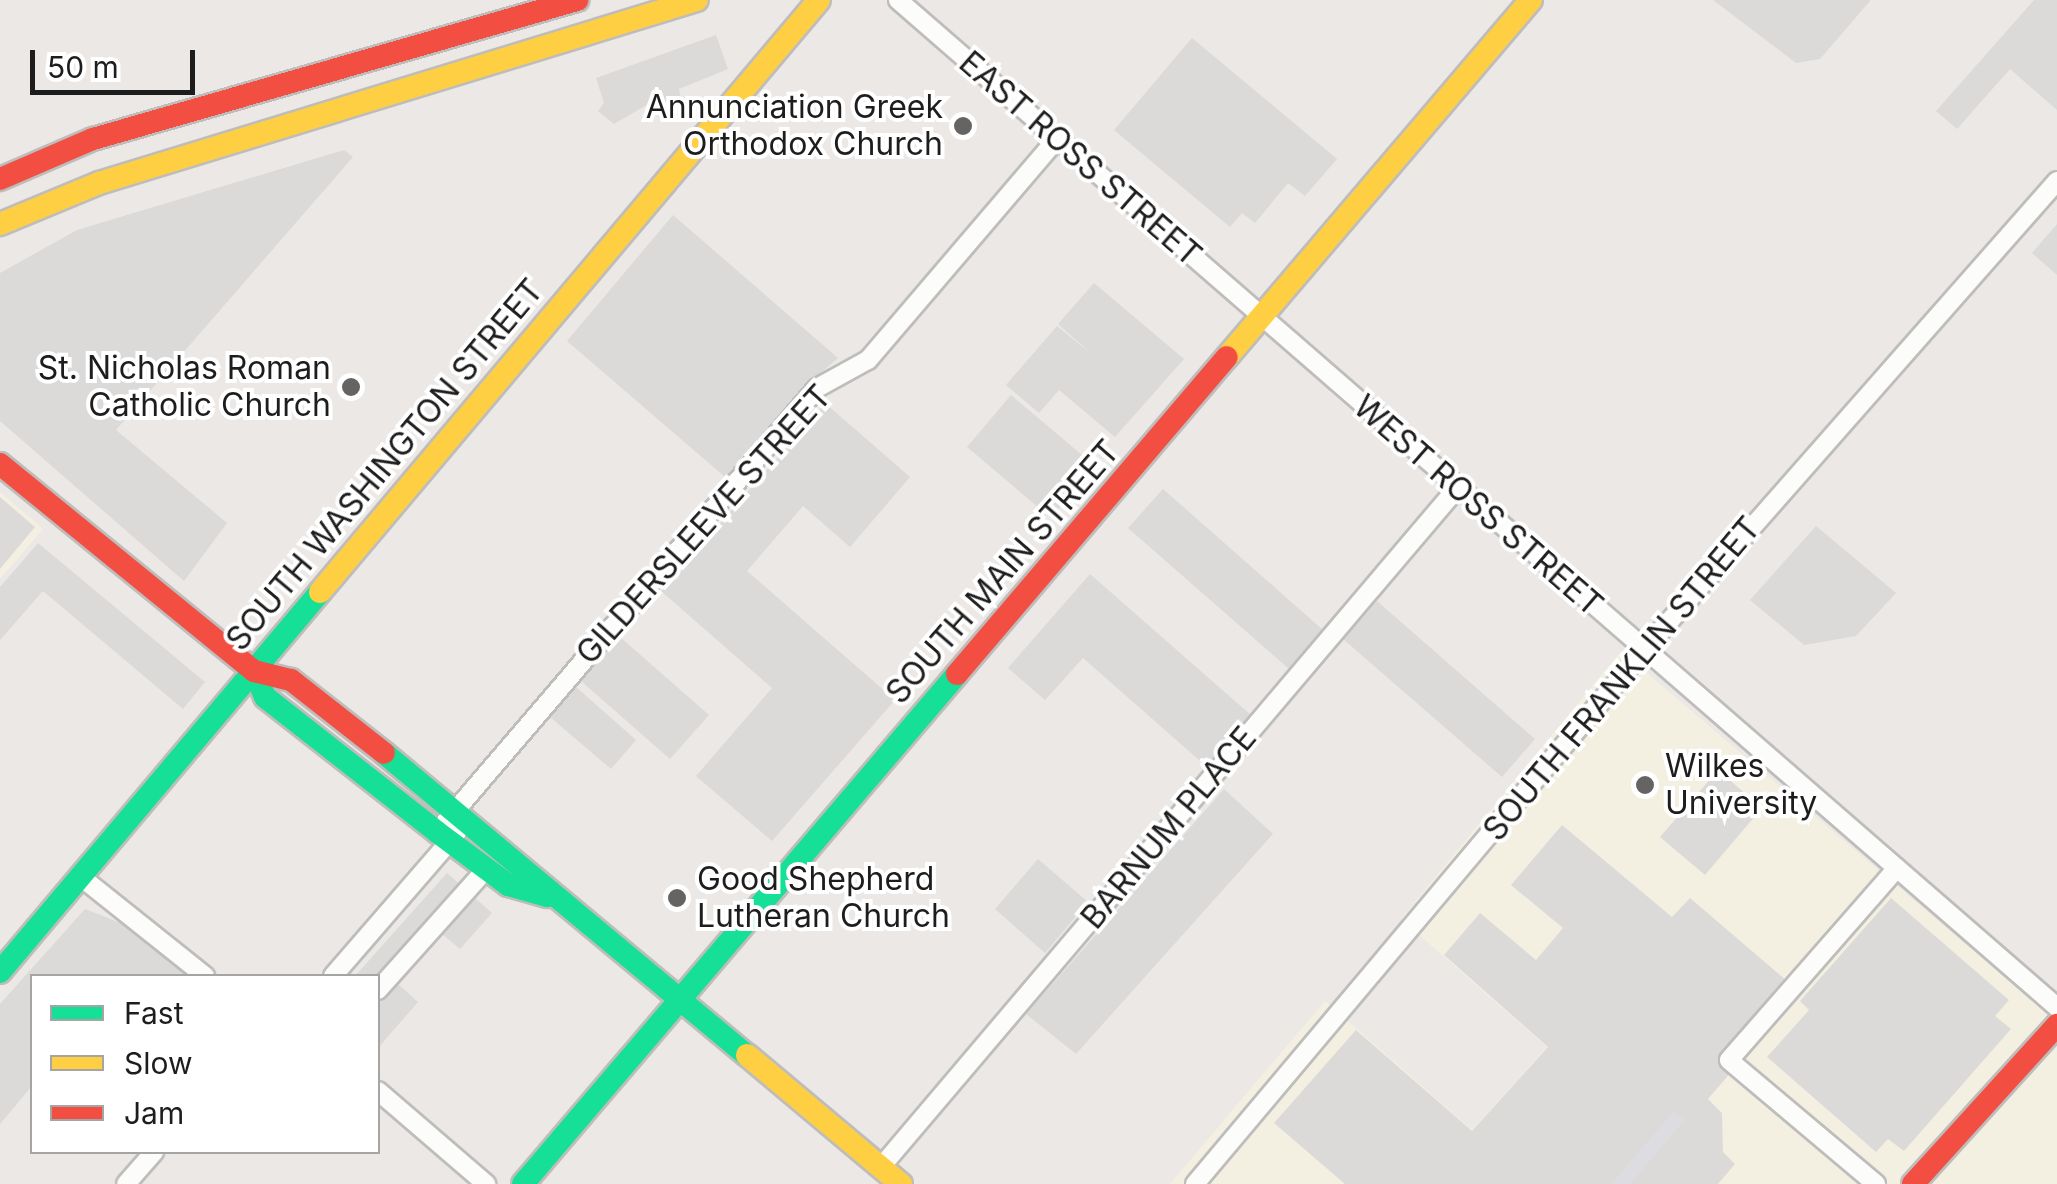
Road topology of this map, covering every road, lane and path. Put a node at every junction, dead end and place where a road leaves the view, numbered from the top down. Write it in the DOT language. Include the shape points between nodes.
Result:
graph roads {
  1 [pos="577,0"];
  2 [pos="697,0"];
  3 [pos="820,0"];
  4 [pos="898,0"];
  5 [pos="1530,0"];
  6 [pos="1057,139"];
  7 [pos="0,179"];
  8 [pos="2057,181"];
  9 [pos="0,224"];
  10 [pos="1262,319"];
  11 [pos="0,464"];
  12 [pos="1457,488"];
  13 [pos="1644,650"];
  14 [pos="254,671"];
  15 [pos="462,815"];
  16 [pos="444,836"];
  17 [pos="1897,868"];
  18 [pos="486,869"];
  19 [pos="81,877"];
  20 [pos="552,898"];
  21 [pos="0,972"];
  22 [pos="202,974"];
  23 [pos="335,974"];
  24 [pos="380,988"];
  25 [pos="681,998"];
  26 [pos="2057,1006"];
  27 [pos="2057,1025"];
  28 [pos="380,1093"];
  29 [pos="152,1154"];
  30 [pos="882,1168"];
  31 [pos="126,1184"];
  32 [pos="486,1184"];
  33 [pos="523,1184"];
  34 [pos="901,1184"];
  35 [pos="1195,1184"];
  36 [pos="1876,1184"];
  37 [pos="1913,1184"];
  1 -- 7 [label="main road" via="93,139"];
  2 -- 9 [label="main road" via="99,183"];
  3 -- 14 [label="main road, SOUTH WASHINGTON STREET"];
  4 -- 6 [label="street, EAST ROSS STREET"];
  5 -- 10 [label="main road, SOUTH MAIN STREET"];
  6 -- 10 [label="street, EAST ROSS STREET"];
  6 -- 15 [label="street, GILDERSLEEVE STREET" via="868,360 817,388"];
  8 -- 13 [label="street, SOUTH FRANKLIN STREET"];
  10 -- 12 [label="street, WEST ROSS STREET"];
  10 -- 25 [label="main road, SOUTH MAIN STREET"];
  11 -- 14 [label="main road"];
  12 -- 13 [label="street, WEST ROSS STREET"];
  12 -- 30 [label="street, BARNUM PLACE"];
  13 -- 17 [label="street, WEST ROSS STREET"];
  13 -- 35 [label="street, SOUTH FRANKLIN STREET"];
  14 -- 15 [label="main road" via="291,680"];
  14 -- 16 [label="main road" via="264,697"];
  14 -- 19 [label="main road, SOUTH WASHINGTON STREET"];
  15 -- 16 [label="street, GILDERSLEEVE STREET"];
  15 -- 20 [label="main road"];
  16 -- 18 [label="main road"];
  16 -- 23 [label="street, GILDERSLEEVE STREET"];
  17 -- 26 [label="street, WEST ROSS STREET"];
  17 -- 36 [label="street" via="1729,1060"];
  18 -- 20 [label="main road"];
  18 -- 24 [label="street"];
  19 -- 21 [label="main road, SOUTH WASHINGTON STREET"];
  19 -- 22 [label="street"];
  20 -- 25 [label="main road"];
  25 -- 30 [label="main road"];
  25 -- 33 [label="main road, SOUTH MAIN STREET"];
  27 -- 37 [label="main road"];
  28 -- 32 [label="street"];
  29 -- 31 [label="street"];
  30 -- 34 [label="main road"];
}
